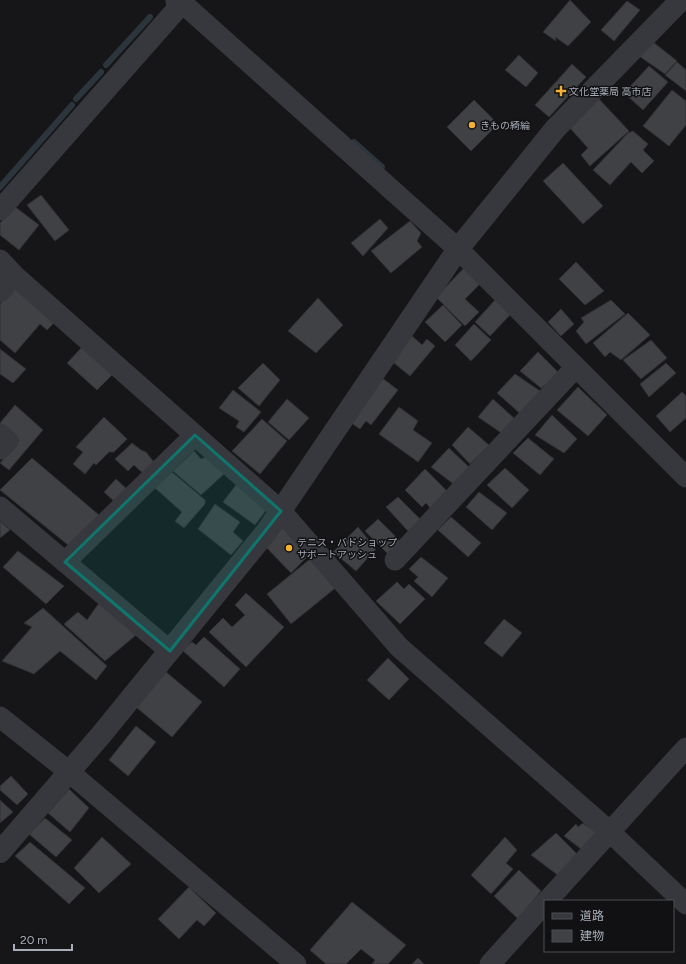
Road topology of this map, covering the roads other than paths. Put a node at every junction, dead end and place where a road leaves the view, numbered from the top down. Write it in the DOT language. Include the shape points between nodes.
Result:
graph roads {
  1 [pos="176,0"];
  2 [pos="179,0"];
  3 [pos="675,2"];
  4 [pos="0,210"];
  5 [pos="458,249"];
  6 [pos="7,268"];
  7 [pos="0,292"];
  8 [pos="576,367"];
  9 [pos="0,434"];
  10 [pos="195,435"];
  11 [pos="0,449"];
  12 [pos="686,477"];
  13 [pos="0,507"];
  14 [pos="281,511"];
  15 [pos="395,560"];
  16 [pos="65,562"];
  17 [pos="170,651"];
  18 [pos="0,717"];
  19 [pos="686,748"];
  20 [pos="68,771"];
  21 [pos="610,831"];
  22 [pos="0,852"];
  23 [pos="548,900"];
  24 [pos="544,904"];
  25 [pos="686,904"];
  26 [pos="296,964"];
  27 [pos="490,964"];
  1 -- 4 [label="street" via="177,9"];
  2 -- 5 [label="street"];
  3 -- 5 [label="street" via="555,129"];
  5 -- 8 [label="street"];
  5 -- 14 [label="street"];
  6 -- 7 [label="street"];
  6 -- 10 [label="street"];
  8 -- 12 [label="street"];
  8 -- 15 [label="street"];
  9 -- 11 [label="street" via="8,441"];
  10 -- 14 [label="street"];
  10 -- 16 [label="street"];
  13 -- 16 [label="street"];
  14 -- 17 [label="street"];
  14 -- 21 [label="street" via="399,647"];
  16 -- 17 [label="street"];
  17 -- 20 [label="street"];
  18 -- 20 [label="street"];
  19 -- 21 [label="street"];
  20 -- 22 [label="street"];
  20 -- 26 [label="street"];
  21 -- 23 [label="street"];
  21 -- 25 [label="street"];
  24 -- 27 [label="street"];
}
